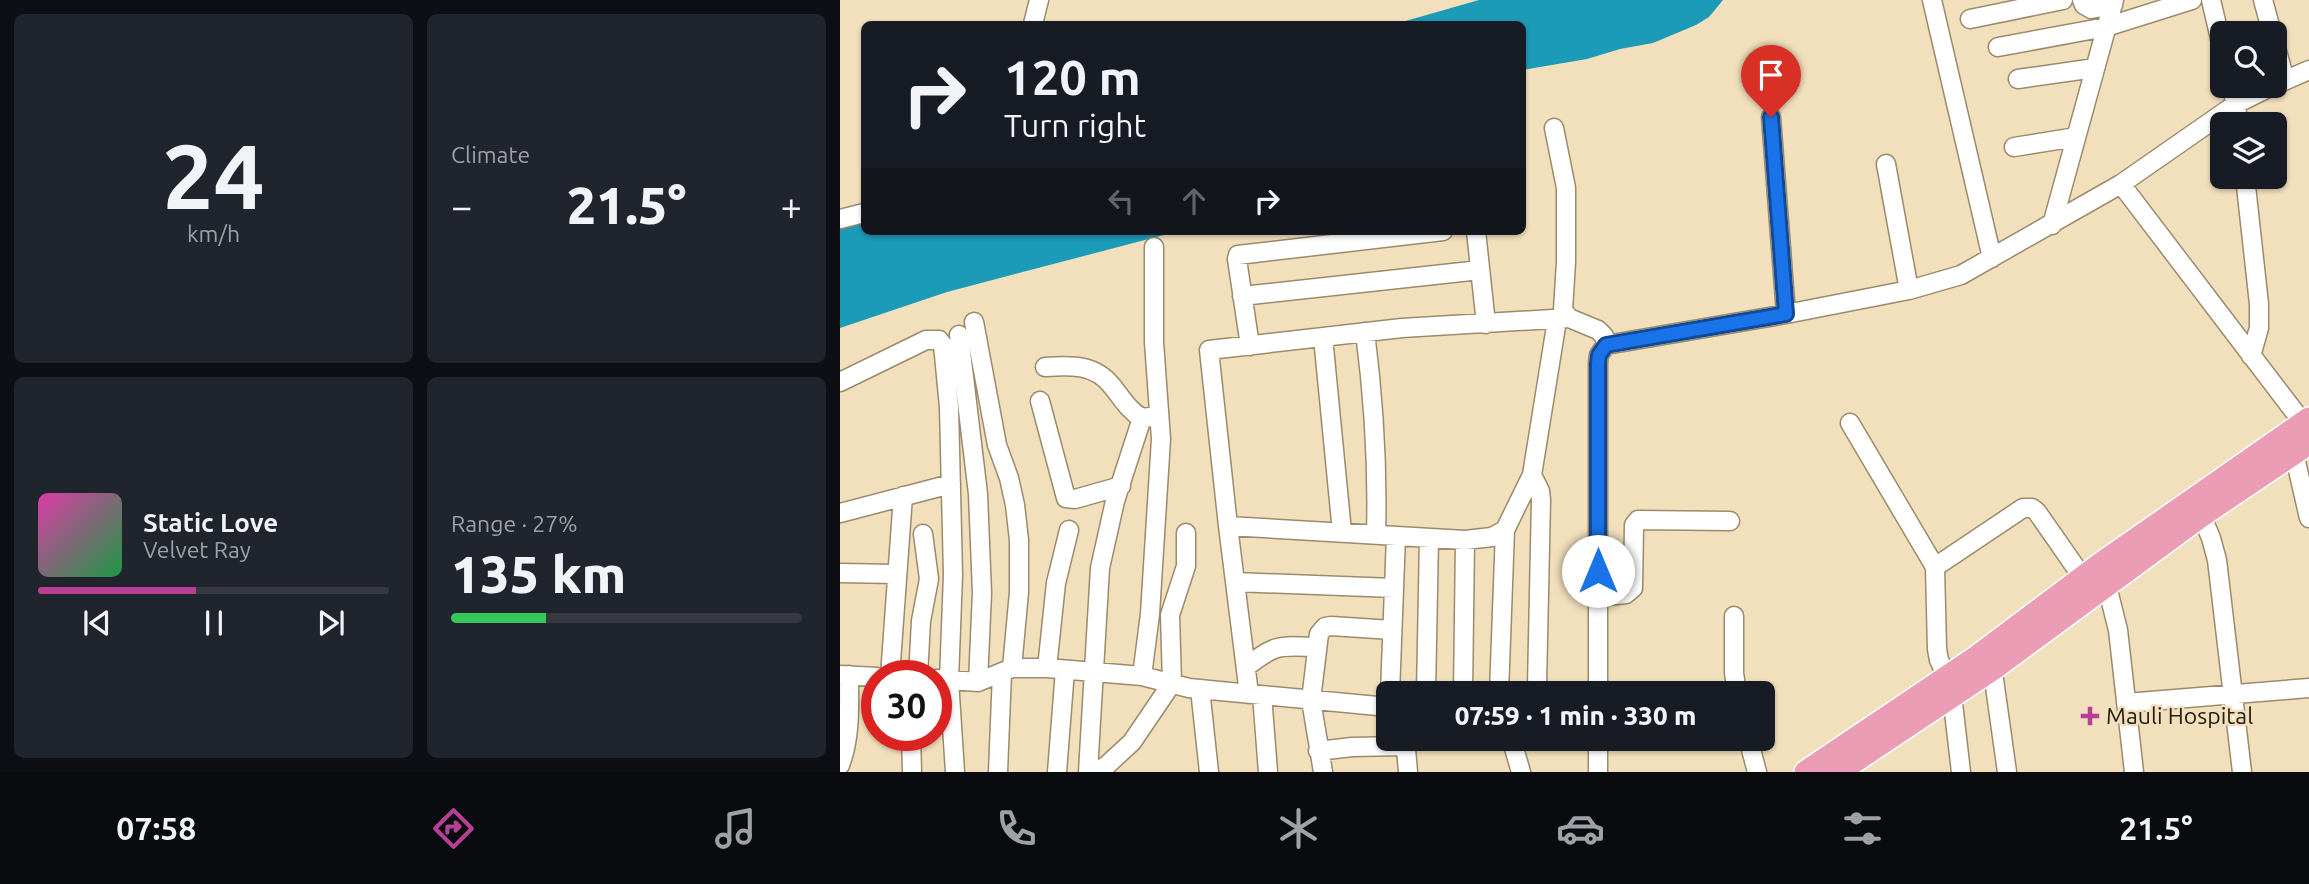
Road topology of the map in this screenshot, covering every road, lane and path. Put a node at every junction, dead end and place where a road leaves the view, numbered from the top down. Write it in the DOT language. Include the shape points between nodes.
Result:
graph roads {
  1 [pos="1040,0"];
  2 [pos="1931,0"];
  3 [pos="2063,0"];
  4 [pos="2082,0"];
  5 [pos="2192,0"];
  6 [pos="2211,0"];
  7 [pos="2263,0"];
  8 [pos="2113,2"];
  9 [pos="1970,19"];
  10 [pos="1034,21"];
  11 [pos="2216,21"];
  12 [pos="2269,21"];
  13 [pos="2106,27"];
  14 [pos="1998,47"];
  15 [pos="2095,68"];
  16 [pos="2309,70"];
  17 [pos="2018,79"];
  18 [pos="2287,79"];
  19 [pos="2235,98"];
  20 [pos="2248,98"];
  21 [pos="2236,104"];
  22 [pos="2237,112"];
  23 [pos="1771,117"];
  24 [pos="1554,128"];
  25 [pos="2076,137"];
  26 [pos="2014,147"];
  27 [pos="1886,164"];
  28 [pos="2121,184"];
  29 [pos="2246,189"];
  30 [pos="861,214"];
  31 [pos="840,219"];
  32 [pos="2052,225"];
  33 [pos="1386,235"];
  34 [pos="1476,235"];
  35 [pos="1154,247"];
  36 [pos="1992,258"];
  37 [pos="1480,270"];
  38 [pos="1909,290"];
  39 [pos="1242,296"];
  40 [pos="1786,314"];
  41 [pos="1563,319"];
  42 [pos="974,322"];
  43 [pos="1486,324"];
  44 [pos="1365,332"];
  45 [pos="959,335"];
  46 [pos="1323,337"];
  47 [pos="1606,345"];
  48 [pos="1250,346"];
  49 [pos="2251,356"];
  50 [pos="1045,367"];
  51 [pos="840,382"];
  52 [pos="1040,401"];
  53 [pos="1150,417"];
  54 [pos="1850,423"];
  55 [pos="2304,434"];
  56 [pos="1532,475"];
  57 [pos="951,484"];
  58 [pos="1121,486"];
  59 [pos="903,496"];
  60 [pos="2198,507"];
  61 [pos="840,513"];
  62 [pos="2309,518"];
  63 [pos="1730,521"];
  64 [pos="1228,526"];
  65 [pos="1069,530"];
  66 [pos="1505,530"];
  67 [pos="1342,532"];
  68 [pos="1186,533"];
  69 [pos="923,534"];
  70 [pos="1377,534"];
  71 [pos="1396,536"];
  72 [pos="1429,538"];
  73 [pos="1465,540"];
  74 [pos="1935,567"];
  75 [pos="840,573"];
  76 [pos="896,574"];
  77 [pos="2097,575"];
  78 [pos="1235,582"];
  79 [pos="1394,588"];
  80 [pos="1598,597"];
  81 [pos="1734,616"];
  82 [pos="1392,630"];
  83 [pos="1317,647"];
  84 [pos="1991,658"];
  85 [pos="891,660"];
  86 [pos="919,660"];
  87 [pos="945,660"];
  88 [pos="1245,667"];
  89 [pos="1056,669"];
  90 [pos="1007,670"];
  91 [pos="1094,672"];
  92 [pos="844,675"];
  93 [pos="1142,676"];
  94 [pos="952,680"];
  95 [pos="1390,681"];
  96 [pos="1426,681"];
  97 [pos="1463,681"];
  98 [pos="1499,681"];
  99 [pos="1537,681"];
  100 [pos="1598,681"];
  101 [pos="1735,681"];
  102 [pos="978,682"];
  103 [pos="1172,683"];
  104 [pos="1950,686"];
  105 [pos="2309,688"];
  106 [pos="1200,689"];
  107 [pos="1256,694"];
  108 [pos="2232,695"];
  109 [pos="1311,700"];
  110 [pos="2126,704"];
  111 [pos="1376,705"];
  112 [pos="952,749"];
  113 [pos="911,751"];
  114 [pos="1318,751"];
  115 [pos="1515,751"];
  116 [pos="1598,751"];
  117 [pos="1751,751"];
  118 [pos="840,765"];
  119 [pos="1103,770"];
  120 [pos="1822,770"];
  121 [pos="912,772"];
  122 [pos="955,772"];
  123 [pos="998,772"];
  124 [pos="1057,772"];
  125 [pos="1088,772"];
  126 [pos="1209,772"];
  127 [pos="1268,772"];
  128 [pos="1323,772"];
  129 [pos="1408,772"];
  130 [pos="1521,772"];
  131 [pos="1598,772"];
  132 [pos="1757,772"];
  133 [pos="1961,772"];
  134 [pos="2007,772"];
  135 [pos="2134,772"];
  136 [pos="2242,772"];
  1 -- 10 [label="street"];
  2 -- 36 [label="street"];
  3 -- 9 [label="street"];
  4 -- 8 [label="street" via="2091,9"];
  5 -- 13 [label="street"];
  6 -- 11 [label="street"];
  7 -- 12 [label="street"];
  8 -- 13 [label="street"];
  13 -- 14 [label="street"];
  13 -- 15 [label="street"];
  15 -- 17 [label="street"];
  15 -- 25 [label="street"];
  16 -- 18 [label="street"];
  19 -- 21 [label="street"];
  20 -- 21 [label="street"];
  21 -- 22 [label="street"];
  21 -- 28 [label="street"];
  23 -- 40 [label="street"];
  24 -- 41 [label="street" via="1566,188"];
  25 -- 26 [label="street"];
  25 -- 32 [label="street"];
  27 -- 38 [label="street"];
  28 -- 32 [label="street"];
  28 -- 49 [label="street"];
  29 -- 49 [label="street" via="2259,304 2259,328"];
  30 -- 31 [label="street"];
  32 -- 36 [label="street"];
  33 -- 39 [label="street" via="1238,255"];
  34 -- 37 [label="street"];
  35 -- 53 [label="street"];
  36 -- 38 [label="street" via="1961,275"];
  37 -- 39 [label="street"];
  37 -- 43 [label="street"];
  38 -- 40 [label="street"];
  39 -- 48 [label="street"];
  40 -- 47 [label="street"];
  41 -- 43 [label="street"];
  41 -- 47 [label="street" via="1598,330"];
  41 -- 56 [label="street"];
  42 -- 90 [label="street" via="1019,540 1019,592"];
  43 -- 44 [label="street"];
  44 -- 46 [label="street"];
  44 -- 70 [label="street" via="1375,405"];
  45 -- 102 [label="street" via="978,494 982,593"];
  46 -- 48 [label="street"];
  46 -- 67 [label="street"];
  47 -- 80 [label="street" via="1598,363"];
  48 -- 64 [label="street" via="1209,350"];
  49 -- 55 [label="street"];
  50 -- 53 [label="street" via="1078,366 1100,375 1127,407"];
  51 -- 57 [label="street" via="926,340 939,340 947,368"];
  52 -- 58 [label="street" via="1066,498"];
  53 -- 58 [label="street"];
  53 -- 93 [label="street" via="1161,439"];
  54 -- 74 [label="street"];
  55 -- 60 [label="main road"];
  55 -- 62 [label="street"];
  56 -- 66 [label="street"];
  56 -- 99 [label="street" via="1541,491"];
  57 -- 59 [label="street"];
  57 -- 87 [label="street" via="953,575"];
  58 -- 91 [label="street" via="1100,568"];
  59 -- 61 [label="street"];
  59 -- 76 [label="street"];
  60 -- 77 [label="main road"];
  60 -- 108 [label="street" via="2217,560"];
  63 -- 80 [label="street" via="1638,520 1634,525 1633,588 1626,594"];
  64 -- 67 [label="street"];
  64 -- 78 [label="street"];
  65 -- 89 [label="street" via="1056,583"];
  66 -- 73 [label="street" via="1492,537"];
  66 -- 98 [label="street"];
  67 -- 70 [label="street"];
  68 -- 103 [label="street" via="1186,566 1170,614"];
  69 -- 86 [label="street" via="929,579"];
  70 -- 71 [label="street"];
  71 -- 72 [label="street"];
  71 -- 79 [label="street"];
  72 -- 73 [label="street"];
  72 -- 96 [label="street"];
  73 -- 97 [label="street"];
  74 -- 77 [label="street" via="2028,507"];
  74 -- 104 [label="street" via="1937,649"];
  75 -- 76 [label="street"];
  76 -- 85 [label="street"];
  77 -- 84 [label="main road"];
  77 -- 110 [label="street" via="2118,629"];
  78 -- 79 [label="street"];
  78 -- 88 [label="street"];
  79 -- 82 [label="street"];
  80 -- 100 [label="street"];
  81 -- 101 [label="street"];
  82 -- 83 [label="street" via="1325,627"];
  82 -- 95 [label="street"];
  83 -- 88 [label="street" via="1271,648"];
  83 -- 109 [label="street"];
  84 -- 104 [label="main road"];
  84 -- 134 [label="street"];
  88 -- 107 [label="street"];
  89 -- 90 [label="street"];
  89 -- 91 [label="street"];
  89 -- 124 [label="street"];
  90 -- 102 [label="street"];
  90 -- 123 [label="street"];
  91 -- 93 [label="street"];
  91 -- 125 [label="street"];
  92 -- 118 [label="street" via="848,729"];
  93 -- 103 [label="street"];
  94 -- 102 [label="street"];
  103 -- 106 [label="street"];
  103 -- 119 [label="street" via="1132,742"];
  104 -- 120 [label="main road"];
  104 -- 133 [label="street"];
  105 -- 108 [label="street"];
  106 -- 107 [label="street"];
  106 -- 126 [label="street"];
  107 -- 109 [label="street"];
  107 -- 127 [label="street"];
  108 -- 110 [label="street"];
  108 -- 136 [label="street"];
  109 -- 111 [label="street"];
  109 -- 114 [label="street"];
  110 -- 135 [label="street"];
  112 -- 122 [label="street"];
  113 -- 121 [label="street"];
  114 -- 128 [label="street"];
  114 -- 129 [label="street" via="1402,746"];
  115 -- 130 [label="street"];
  116 -- 131 [label="street"];
  117 -- 132 [label="street"];
}
